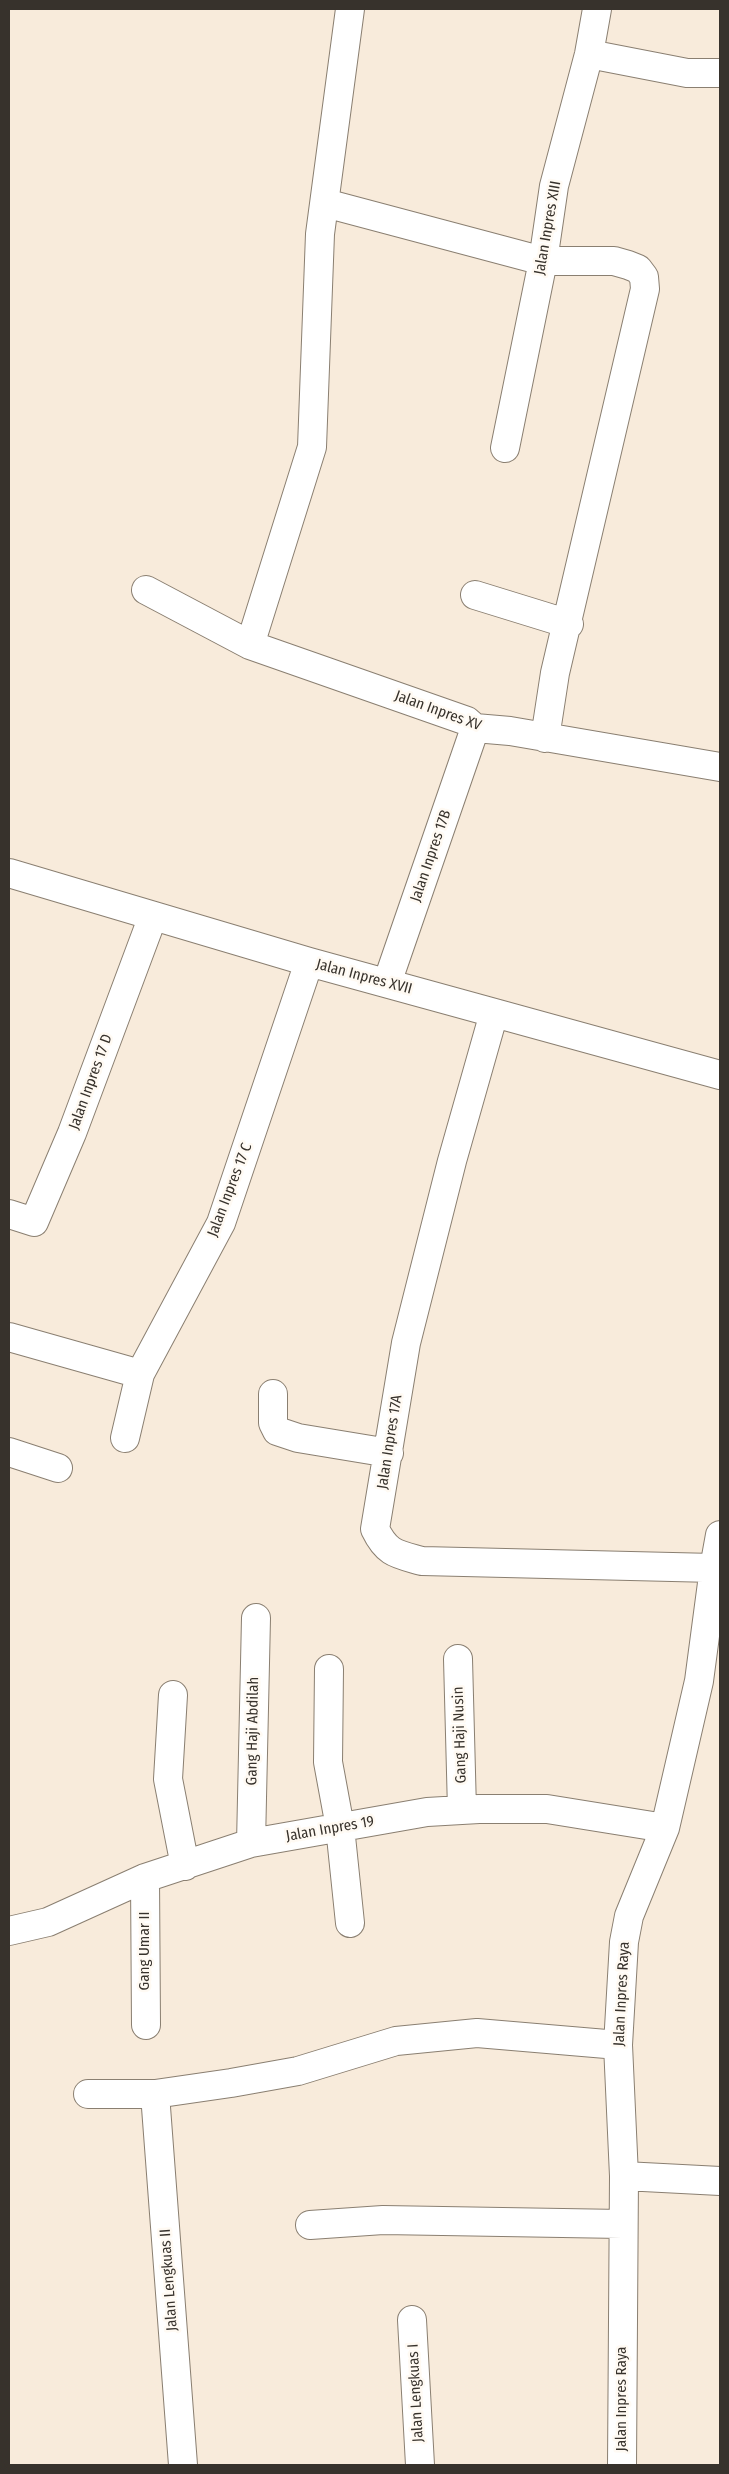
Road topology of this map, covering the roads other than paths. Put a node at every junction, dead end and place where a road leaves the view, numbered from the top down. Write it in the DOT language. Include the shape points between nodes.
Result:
graph roads {
  1 [pos="350,9"];
  2 [pos="597,9"];
  3 [pos="588,54"];
  4 [pos="720,73"];
  5 [pos="325,203"];
  6 [pos="543,262"];
  7 [pos="505,448"];
  8 [pos="146,590"];
  9 [pos="475,594"];
  10 [pos="568,624"];
  11 [pos="250,644"];
  12 [pos="475,728"];
  13 [pos="545,738"];
  14 [pos="720,767"];
  15 [pos="9,873"];
  16 [pos="153,916"];
  17 [pos="309,962"];
  18 [pos="387,983"];
  19 [pos="494,1013"];
  20 [pos="720,1075"];
  21 [pos="9,1214"];
  22 [pos="9,1336"];
  23 [pos="140,1374"];
  24 [pos="273,1394"];
  25 [pos="125,1438"];
  26 [pos="9,1452"];
  27 [pos="389,1453"];
  28 [pos="58,1468"];
  29 [pos="720,1535"];
  30 [pos="714,1568"];
  31 [pos="256,1618"];
  32 [pos="458,1659"];
  33 [pos="329,1669"];
  34 [pos="710,1681"];
  35 [pos="173,1695"];
  36 [pos="462,1810"];
  37 [pos="340,1828"];
  38 [pos="665,1828"];
  39 [pos="252,1843"];
  40 [pos="185,1866"];
  41 [pos="145,1878"];
  42 [pos="350,1923"];
  43 [pos="9,1931"];
  44 [pos="146,2025"];
  45 [pos="618,2045"];
  46 [pos="88,2094"];
  47 [pos="155,2094"];
  48 [pos="624,2176"];
  49 [pos="720,2180"];
  50 [pos="622,2224"];
  51 [pos="310,2226"];
  52 [pos="412,2320"];
  53 [pos="183,2465"];
  54 [pos="420,2465"];
  55 [pos="622,2465"];
  1 -- 5 [label="street"];
  2 -- 3 [label="street, Jalan Inpres XIII"];
  3 -- 4 [label="street" via="687,73"];
  3 -- 6 [label="street, Jalan Inpres XIII" via="554,186"];
  5 -- 6 [label="street"];
  5 -- 11 [label="street" via="320,234 312,447"];
  6 -- 7 [label="street, Jalan Inpres XIII"];
  6 -- 10 [label="street" via="614,262 638,269 644,277 645,289"];
  8 -- 11 [label="street, Jalan Inpres XV"];
  9 -- 10 [label="street"];
  10 -- 13 [label="street" via="555,673"];
  11 -- 12 [label="street, Jalan Inpres XV" via="467,721"];
  12 -- 13 [label="street, Jalan Inpres XV"];
  12 -- 18 [label="street, Jalan Inpres 17B"];
  13 -- 14 [label="street, Jalan Inpres XV"];
  15 -- 16 [label="street, Jalan Inpres XVII"];
  16 -- 17 [label="street, Jalan Inpres XVII"];
  16 -- 21 [label="street, Jalan Inpres 17 D" via="72,1133 34,1222"];
  17 -- 18 [label="street, Jalan Inpres XVII"];
  17 -- 23 [label="street, Jalan Inpres 17 C" via="222,1222"];
  18 -- 19 [label="street, Jalan Inpres XVII"];
  19 -- 20 [label="street, Jalan Inpres XVII"];
  19 -- 27 [label="street, Jalan Inpres 17A" via="406,1342"];
  22 -- 23 [label="street"];
  23 -- 25 [label="street, Jalan Inpres 17 C"];
  24 -- 27 [label="street" via="276,1431 298,1438"];
  26 -- 28 [label="street"];
  27 -- 30 [label="street, Jalan Inpres 17A" via="375,1529 383,1546 399,1555 422,1561"];
  29 -- 30 [label="street, Jalan Inpres Raya"];
  30 -- 34 [label="street, Jalan Inpres Raya"];
  31 -- 39 [label="street, Gang Haji Abdilah"];
  32 -- 36 [label="street, Gang Haji Nusin"];
  33 -- 37 [label="street" via="328,1762"];
  34 -- 38 [label="street, Jalan Inpres Raya"];
  35 -- 40 [label="street" via="168,1779"];
  36 -- 37 [label="street, Jalan Inpres 19" via="427,1812"];
  36 -- 38 [label="street, Jalan Inpres 19" via="547,1809"];
  37 -- 39 [label="street, Jalan Inpres 19"];
  37 -- 42 [label="street"];
  38 -- 45 [label="street, Jalan Inpres Raya" via="629,1916 624,1942"];
  39 -- 40 [label="street, Jalan Inpres 19"];
  40 -- 41 [label="street, Jalan Inpres 19"];
  41 -- 43 [label="street, Jalan Inpres 19" via="48,1922"];
  41 -- 44 [label="street, Gang Umar II"];
  45 -- 47 [label="street" via="477,2033 396,2040 298,2070"];
  45 -- 48 [label="street, Jalan Inpres Raya"];
  46 -- 47 [label="street"];
  47 -- 53 [label="street, Jalan Lengkuas II"];
  48 -- 49 [label="street"];
  48 -- 50 [label="street, Jalan Inpres Raya"];
  50 -- 51 [label="street" via="384,2220"];
  50 -- 55 [label="street, Jalan Inpres Raya"];
  52 -- 54 [label="street, Jalan Lengkuas I"];
}
